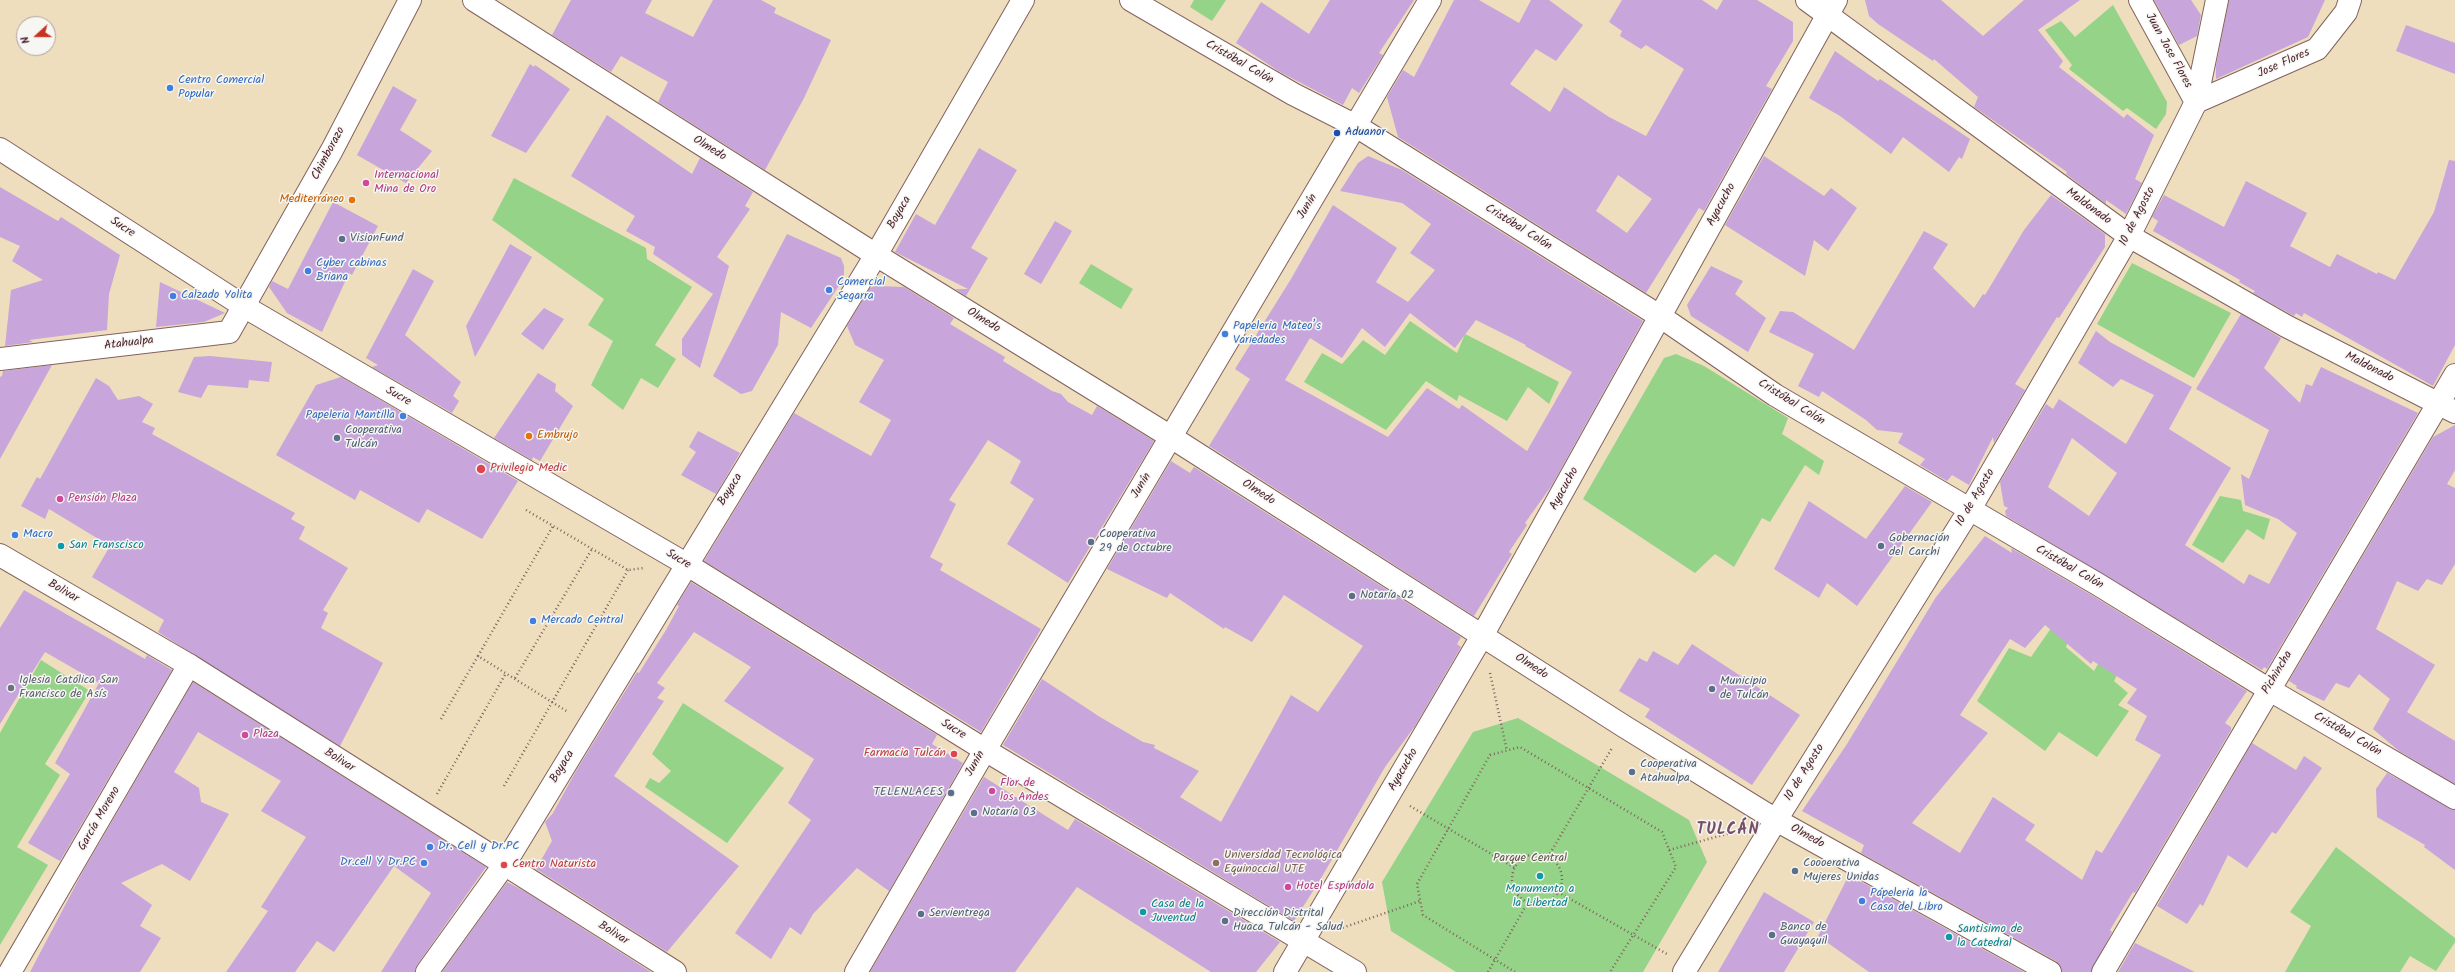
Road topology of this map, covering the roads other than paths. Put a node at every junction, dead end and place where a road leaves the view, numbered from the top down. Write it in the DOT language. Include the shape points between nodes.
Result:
graph roads {
  1 [pos="410,0"];
  2 [pos="474,0"];
  3 [pos="1023,0"];
  4 [pos="1131,0"];
  5 [pos="1430,0"];
  6 [pos="1807,0"];
  7 [pos="2140,0"];
  8 [pos="2217,0"];
  9 [pos="2350,0"];
  10 [pos="1832,6"];
  11 [pos="2196,102"];
  12 [pos="1356,126"];
  13 [pos="0,149"];
  14 [pos="2129,236"];
  15 [pos="876,255"];
  16 [pos="245,308"];
  17 [pos="1661,317"];
  18 [pos="0,359"];
  19 [pos="2455,374"];
  20 [pos="2447,408"];
  21 [pos="1171,438"];
  22 [pos="1970,509"];
  23 [pos="0,555"];
  24 [pos="686,564"];
  25 [pos="1482,636"];
  26 [pos="189,665"];
  27 [pos="2268,689"];
  28 [pos="985,750"];
  29 [pos="2455,798"];
  30 [pos="1776,820"];
  31 [pos="504,865"];
  32 [pos="1304,941"];
  33 [pos="1686,969"];
  34 [pos="10,972"];
  35 [pos="427,972"];
  36 [pos="675,972"];
  37 [pos="856,972"];
  38 [pos="1285,972"];
  39 [pos="1355,972"];
  40 [pos="2050,972"];
  41 [pos="2103,972"];
  1 -- 16 [label="street, Chimborazo"];
  2 -- 15 [label="street, Olmedo"];
  3 -- 15 [label="street, Boyaca"];
  4 -- 12 [label="street, Cristóbal Colón" via="1293,94"];
  5 -- 12 [label="street, Junín"];
  6 -- 10 [label="street, Maldonado"];
  7 -- 11 [label="street, Juan Jose Flores"];
  8 -- 11 [label="street, 10 de Agosto"];
  9 -- 11 [label="street, Jose Flores" via="2346,12 2317,49"];
  10 -- 14 [label="street, Maldonado" via="1975,125"];
  10 -- 17 [label="street, Ayacucho"];
  11 -- 14 [label="street, 10 de Agosto"];
  12 -- 17 [label="street, Cristóbal Colón"];
  12 -- 21 [label="street, Junín"];
  13 -- 16 [label="street, Sucre"];
  14 -- 20 [label="street, Maldonado" via="2286,326"];
  14 -- 22 [label="street, 10 de Agosto"];
  15 -- 21 [label="street, Olmedo"];
  15 -- 24 [label="street, Boyaca"];
  16 -- 18 [label="street, Atahualpa" via="229,332"];
  16 -- 24 [label="street, Sucre"];
  17 -- 22 [label="street, Cristóbal Colón" via="1775,395"];
  17 -- 25 [label="street, Ayacucho"];
  19 -- 20 [label="street, Pichincha"];
  20 -- 27 [label="street, Pichincha"];
  21 -- 25 [label="street, Olmedo"];
  21 -- 28 [label="street, Junín"];
  22 -- 27 [label="street, Cristóbal Colón"];
  22 -- 30 [label="street, 10 de Agosto"];
  23 -- 26 [label="street, Bolivar"];
  24 -- 28 [label="street, Sucre"];
  24 -- 31 [label="street, Boyaca"];
  25 -- 30 [label="street, Olmedo"];
  25 -- 32 [label="street, Ayacucho"];
  26 -- 31 [label="street, Bolivar"];
  26 -- 34 [label="street, García Moreno"];
  27 -- 29 [label="street, Cristóbal Colón"];
  27 -- 41 [label="street, Pichincha"];
  28 -- 32 [label="street, Sucre"];
  28 -- 37 [label="street, Junín"];
  30 -- 33 [label="street, 10 de Agosto"];
  30 -- 40 [label="street, Olmedo"];
  31 -- 35 [label="street, Boyaca"];
  31 -- 36 [label="street, Bolivar"];
  32 -- 38 [label="street, Ayacucho"];
  32 -- 39 [label="street, Sucre"];
}
